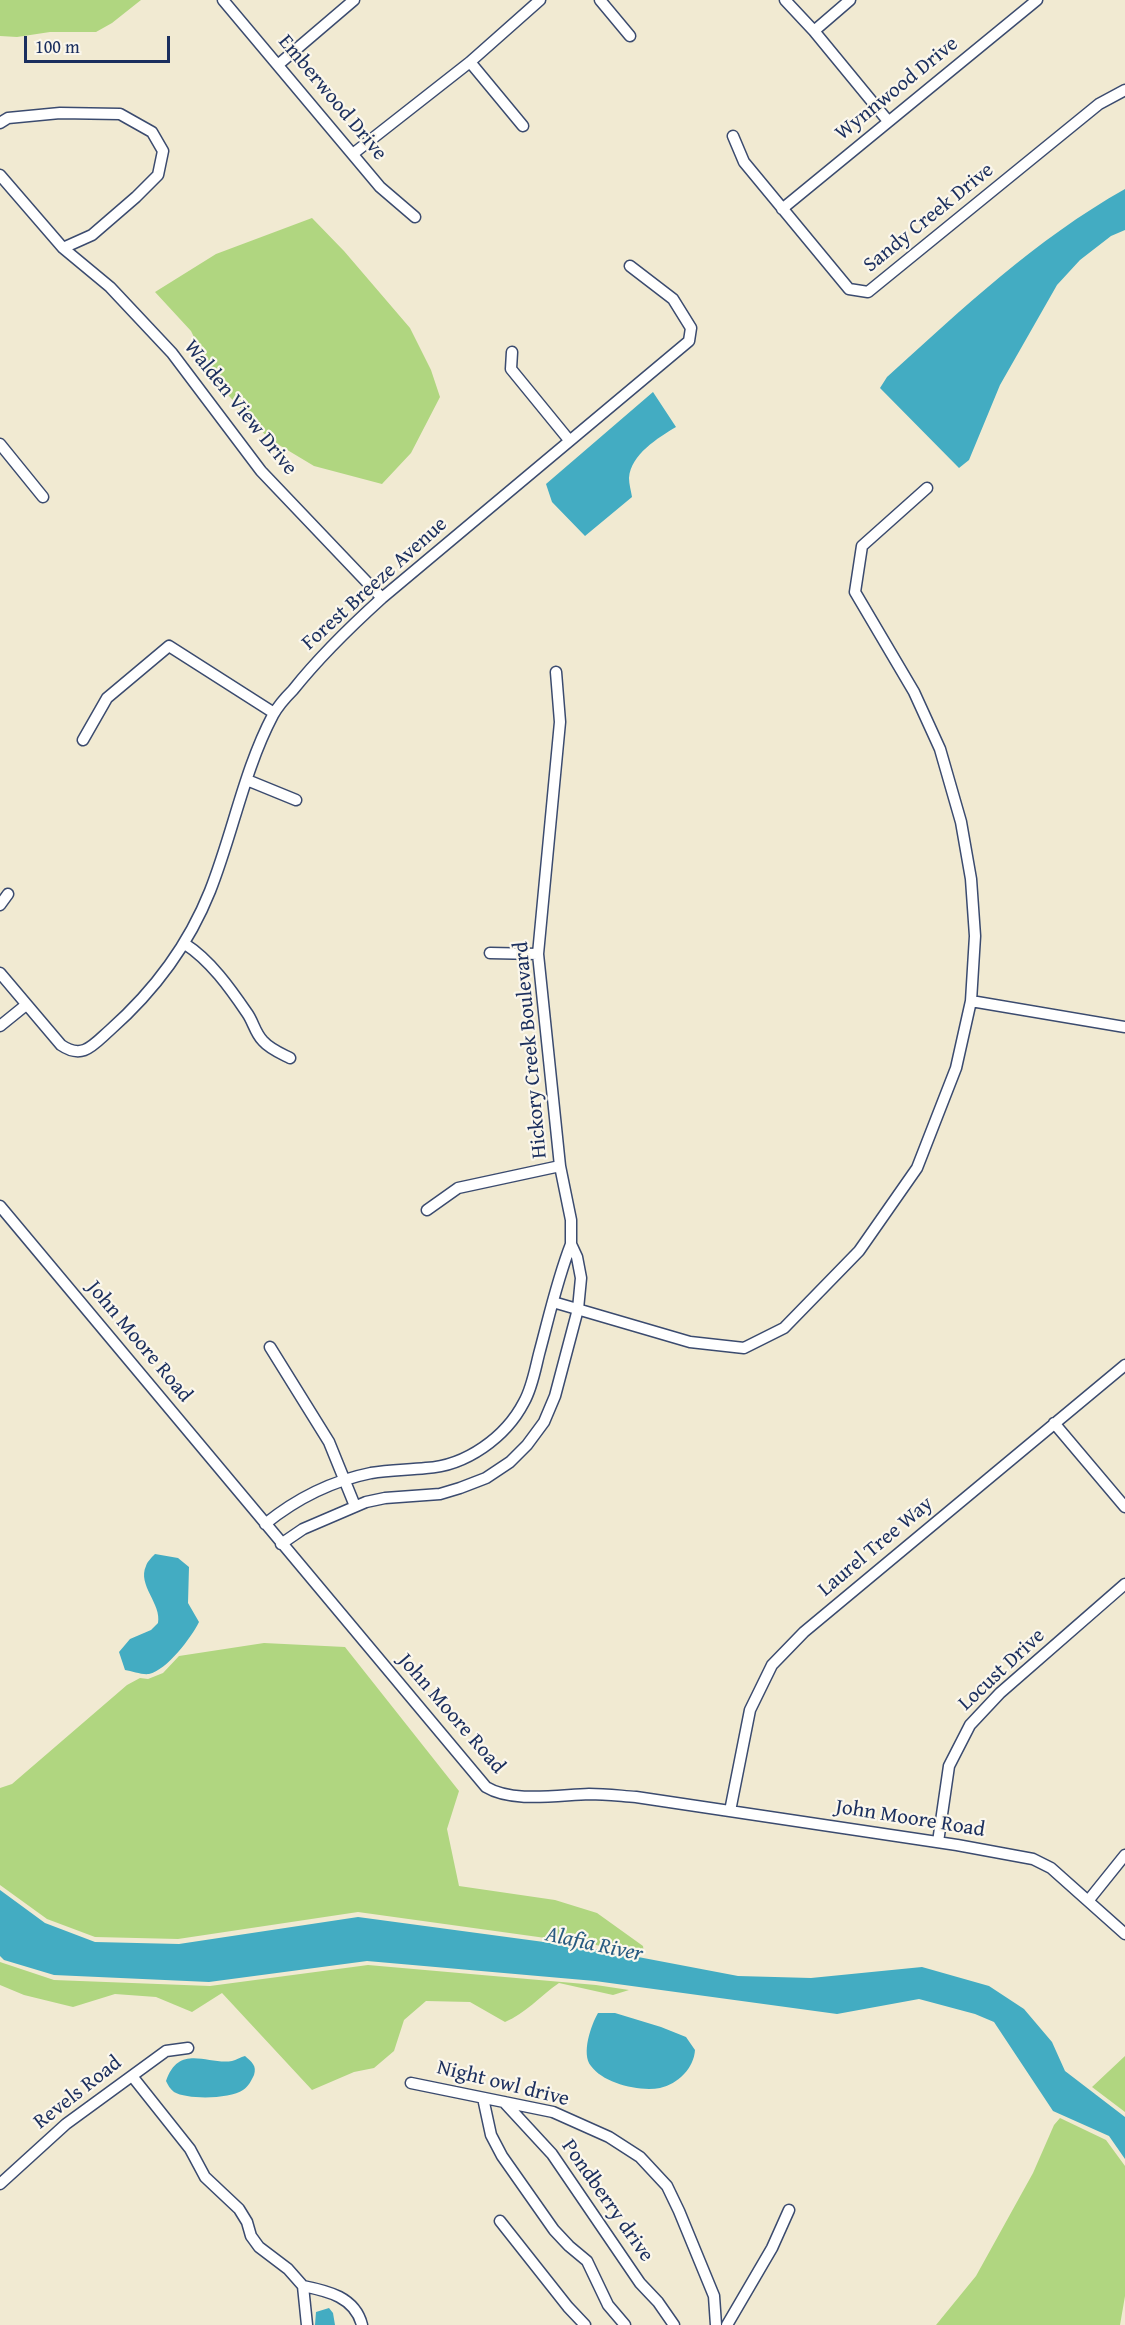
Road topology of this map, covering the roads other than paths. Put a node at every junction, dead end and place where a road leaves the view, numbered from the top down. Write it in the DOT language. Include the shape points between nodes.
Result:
graph roads {
  1 [pos="223,0"];
  2 [pos="354,0"];
  3 [pos="540,0"];
  4 [pos="600,0"];
  5 [pos="784,0"];
  6 [pos="850,0"];
  7 [pos="1037,0"];
  8 [pos="814,31"];
  9 [pos="630,36"];
  10 [pos="470,62"];
  11 [pos="279,64"];
  12 [pos="1125,90"];
  13 [pos="888,120"];
  14 [pos="0,123"];
  15 [pos="522,126"];
  16 [pos="733,136"];
  17 [pos="354,153"];
  18 [pos="0,175"];
  19 [pos="782,209"];
  20 [pos="415,217"];
  21 [pos="63,248"];
  22 [pos="630,266"];
  23 [pos="512,352"];
  24 [pos="569,440"];
  25 [pos="0,444"];
  26 [pos="927,488"];
  27 [pos="43,497"];
  28 [pos="382,598"];
  29 [pos="556,672"];
  30 [pos="274,713"];
  31 [pos="83,740"];
  32 [pos="247,780"];
  33 [pos="296,800"];
  34 [pos="8,894"];
  35 [pos="0,905"];
  36 [pos="185,944"];
  37 [pos="490,953"];
  38 [pos="538,954"];
  39 [pos="0,972"];
  40 [pos="971,1001"];
  41 [pos="26,1005"];
  42 [pos="0,1026"];
  43 [pos="1125,1027"];
  44 [pos="290,1058"];
  45 [pos="560,1166"];
  46 [pos="0,1206"];
  47 [pos="427,1210"];
  48 [pos="571,1244"];
  49 [pos="553,1302"];
  50 [pos="578,1309"];
  51 [pos="270,1347"];
  52 [pos="1125,1365"];
  53 [pos="1054,1423"];
  54 [pos="344,1480"];
  55 [pos="355,1506"];
  56 [pos="1125,1507"];
  57 [pos="265,1524"];
  58 [pos="281,1544"];
  59 [pos="1125,1584"];
  60 [pos="730,1810"];
  61 [pos="938,1842"];
  62 [pos="1125,1855"];
  63 [pos="1088,1901"];
  64 [pos="1125,1934"];
  65 [pos="188,2048"];
  66 [pos="132,2076"];
  67 [pos="411,2083"];
  68 [pos="483,2098"];
  69 [pos="504,2102"];
  70 [pos="0,2184"];
  71 [pos="789,2210"];
  72 [pos="500,2221"];
  73 [pos="303,2286"];
  74 [pos="306,2325"];
  75 [pos="362,2325"];
  76 [pos="585,2325"];
  77 [pos="625,2325"];
  78 [pos="674,2325"];
  79 [pos="716,2325"];
  80 [pos="727,2325"];
  1 -- 11 [label="street, Emberwood Drive"];
  2 -- 11 [label="street"];
  3 -- 10 [label="street"];
  4 -- 9 [label="street"];
  5 -- 8 [label="street"];
  6 -- 8 [label="street"];
  7 -- 13 [label="street, Wynnwood Drive"];
  8 -- 13 [label="street"];
  10 -- 15 [label="street"];
  10 -- 17 [label="street"];
  11 -- 17 [label="street, Emberwood Drive"];
  12 -- 19 [label="street, Sandy Creek Drive" via="1099,104 868,292 849,289"];
  13 -- 19 [label="street, Wynnwood Drive"];
  14 -- 21 [label="street" via="8,118 60,113 120,114 152,132 162,151 158,175 136,197 92,235"];
  16 -- 19 [label="street, Sandy Creek Drive" via="744,162"];
  17 -- 20 [label="street, Emberwood Drive" via="380,187"];
  18 -- 21 [label="street, Walden View Drive"];
  21 -- 28 [label="street, Walden View Drive" via="110,287 172,353 261,471"];
  22 -- 24 [label="street, Forest Breeze Avenue" via="673,299 691,328 689,341"];
  23 -- 24 [label="street" via="511,369"];
  24 -- 28 [label="street, Forest Breeze Avenue"];
  25 -- 27 [label="street"];
  26 -- 40 [label="street" via="862,546 855,592 914,692 940,749 961,822 975,936"];
  28 -- 30 [label="street, Forest Breeze Avenue" via="339,637"];
  29 -- 38 [label="street, Hickory Creek Boulevard" via="560,722"];
  30 -- 31 [label="street" via="169,646 107,699"];
  30 -- 32 [label="street, Forest Breeze Avenue"];
  32 -- 33 [label="street"];
  32 -- 36 [label="street, Forest Breeze Avenue" via="210,891"];
  34 -- 35 [label="street"];
  36 -- 41 [label="street, Forest Breeze Avenue" via="139,1005 80,1052 71,1052 61,1045"];
  36 -- 44 [label="street" via="200,954 249,1014 260,1039"];
  37 -- 38 [label="street"];
  38 -- 45 [label="street, Hickory Creek Boulevard"];
  39 -- 41 [label="street, Forest Breeze Avenue"];
  40 -- 43 [label="street"];
  40 -- 50 [label="street" via="956,1068 917,1168 859,1251 784,1328 744,1348 690,1342"];
  41 -- 42 [label="street"];
  45 -- 47 [label="street" via="458,1188"];
  45 -- 48 [label="street, Hickory Creek Boulevard"];
  46 -- 57 [label="street, John Moore Road"];
  48 -- 49 [label="street, Hickory Creek Boulevard"];
  48 -- 50 [label="street, Hickory Creek Boulevard" via="579,1267"];
  49 -- 50 [label="street"];
  49 -- 54 [label="street, Hickory Creek Boulevard" via="526,1400 496,1437 454,1462"];
  50 -- 55 [label="street, Hickory Creek Boulevard" via="550,1410 519,1454 486,1478 460,1488"];
  51 -- 54 [label="street" via="329,1442"];
  52 -- 53 [label="street, Laurel Tree Way"];
  53 -- 56 [label="street"];
  53 -- 60 [label="street, Laurel Tree Way" via="804,1632 772,1665 750,1710"];
  54 -- 55 [label="street"];
  54 -- 57 [label="street, Hickory Creek Boulevard" via="300,1499"];
  55 -- 58 [label="street, Hickory Creek Boulevard" via="303,1529"];
  57 -- 58 [label="street, John Moore Road"];
  58 -- 60 [label="street, John Moore Road" via="477,1779 493,1791 516,1796 622,1796"];
  59 -- 61 [label="street, Locust Drive" via="1000,1693 970,1725 949,1766"];
  60 -- 61 [label="street, John Moore Road"];
  61 -- 63 [label="street, John Moore Road" via="1040,1861"];
  62 -- 63 [label="street"];
  63 -- 64 [label="street, John Moore Road"];
  65 -- 66 [label="street, Revels Road" via="166,2050"];
  66 -- 70 [label="street, Revels Road" via="66,2124"];
  66 -- 73 [label="street" via="190,2149 205,2177 239,2209 259,2247"];
  67 -- 68 [label="street, Night owl drive"];
  68 -- 69 [label="street, Night owl drive"];
  68 -- 77 [label="street" via="491,2135 502,2156 554,2230 587,2261 608,2305"];
  69 -- 78 [label="street, Pondberry drive" via="552,2154 640,2283"];
  69 -- 79 [label="street, Night owl drive" via="553,2112 609,2137 640,2157 666,2186 679,2211 714,2296"];
  71 -- 80 [label="street" via="772,2248"];
  72 -- 76 [label="street"];
  73 -- 74 [label="street"];
  73 -- 75 [label="street" via="345,2299 358,2313"];
}
